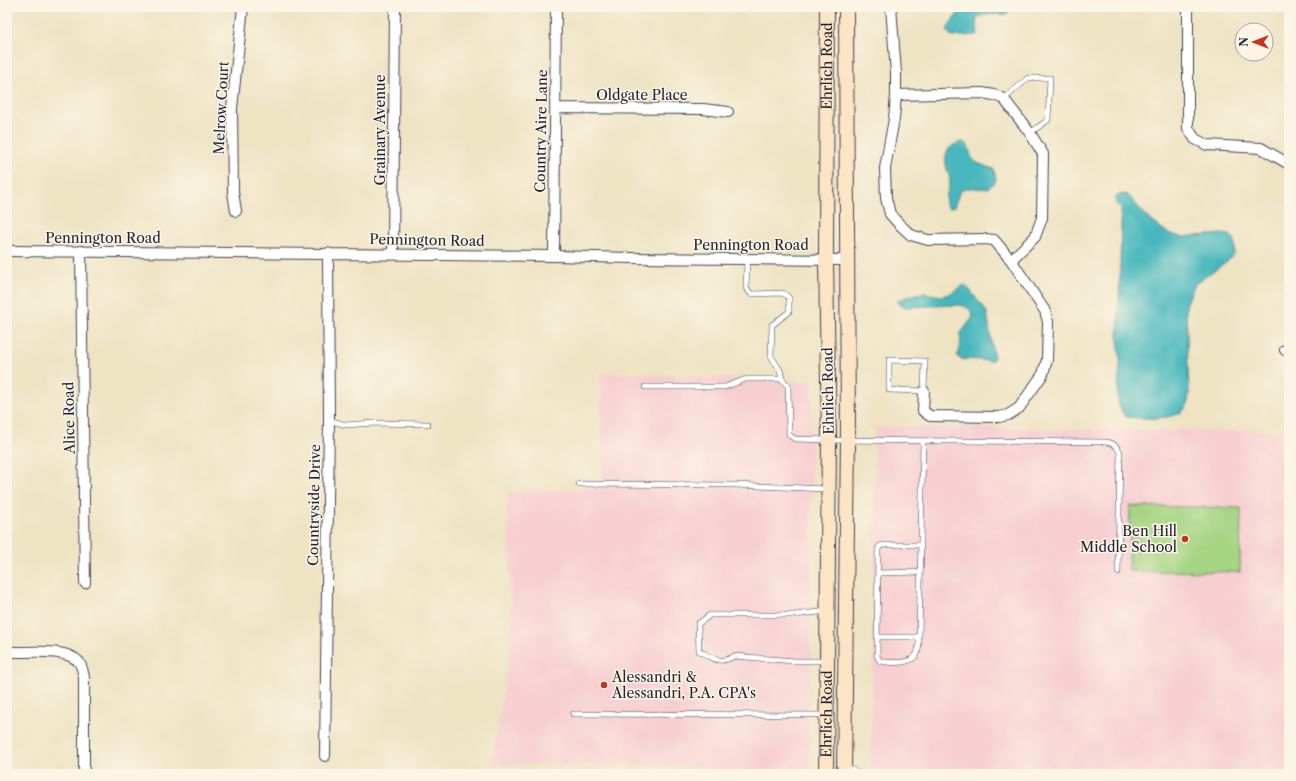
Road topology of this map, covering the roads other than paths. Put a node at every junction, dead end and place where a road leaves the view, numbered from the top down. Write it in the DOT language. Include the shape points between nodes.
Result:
graph roads {
  1 [pos="242,7"];
  2 [pos="395,7"];
  3 [pos="556,7"];
  4 [pos="827,7"];
  5 [pos="846,7"];
  6 [pos="891,7"];
  7 [pos="1188,7"];
  8 [pos="896,95"];
  9 [pos="1004,99"];
  10 [pos="556,108"];
  11 [pos="728,112"];
  12 [pos="1030,133"];
  13 [pos="1289,164"];
  14 [pos="236,210"];
  15 [pos="7,251"];
  16 [pos="81,252"];
  17 [pos="328,253"];
  18 [pos="393,254"];
  19 [pos="554,256"];
  20 [pos="747,260"];
  21 [pos="826,260"];
  22 [pos="847,260"];
  23 [pos="1011,260"];
  24 [pos="782,379"];
  25 [pos="645,387"];
  26 [pos="924,391"];
  27 [pos="329,420"];
  28 [pos="428,424"];
  29 [pos="829,440"];
  30 [pos="848,440"];
  31 [pos="923,441"];
  32 [pos="579,484"];
  33 [pos="828,489"];
  34 [pos="921,545"];
  35 [pos="920,572"];
  36 [pos="1118,572"];
  37 [pos="878,573"];
  38 [pos="85,583"];
  39 [pos="828,611"];
  40 [pos="878,637"];
  41 [pos="919,637"];
  42 [pos="7,652"];
  43 [pos="828,661"];
  44 [pos="573,714"];
  45 [pos="827,715"];
  46 [pos="325,756"];
  47 [pos="844,770"];
  48 [pos="84,774"];
  49 [pos="826,774"];
  50 [pos="859,774"];
  1 -- 14 [label="street, Melrow Court" via="232,108 233,192"];
  2 -- 18 [label="street, Grainary Avenue"];
  3 -- 10 [label="street, Country Aire Lane"];
  4 -- 21 [label="main road, Ehrlich Road"];
  5 -- 22 [label="main road, Ehrlich Road"];
  6 -- 8 [label="street"];
  7 -- 13 [label="street" via="1188,128 1195,139 1207,145 1261,148"];
  8 -- 9 [label="street" via="982,93"];
  8 -- 23 [label="street" via="885,168 886,198 890,214 911,235 928,240 994,240"];
  9 -- 12 [label="street"];
  9 -- 12 [label="lane" via="1028,78 1050,78 1048,120"];
  10 -- 11 [label="street, Oldgate Place" via="703,109"];
  10 -- 19 [label="street, Country Aire Lane"];
  12 -- 23 [label="street" via="1043,154 1042,218 1035,237"];
  15 -- 16 [label="street, Pennington Road"];
  16 -- 17 [label="street, Pennington Road"];
  16 -- 38 [label="street, Alice Road"];
  17 -- 18 [label="street, Pennington Road"];
  17 -- 27 [label="street, Countryside Drive"];
  18 -- 19 [label="street, Pennington Road"];
  19 -- 20 [label="street, Pennington Road"];
  20 -- 21 [label="street, Pennington Road"];
  20 -- 24 [label="lane" via="746,288 751,294 783,293 788,298 789,312 772,325 770,356 780,370"];
  21 -- 22 [label="street, Pennington Road"];
  21 -- 29 [label="main road, Ehrlich Road"];
  22 -- 30 [label="main road, Ehrlich Road"];
  23 -- 26 [label="street" via="1045,311 1048,322 1047,360 1043,374 1019,408 999,417 930,416 923,411"];
  24 -- 25 [label="lane" via="746,378 725,387"];
  24 -- 29 [label="lane" via="788,386 789,435 795,439"];
  26 -- 26 [label="lane" via="925,361 889,360 889,390"];
  27 -- 28 [label="lane" via="346,425 372,422"];
  27 -- 46 [label="street, Countryside Drive"];
  29 -- 30 [label="lane"];
  29 -- 33 [label="main road, Ehrlich Road"];
  30 -- 31 [label="lane"];
  30 -- 47 [label="main road, Ehrlich Road"];
  31 -- 34 [label="lane"];
  31 -- 36 [label="lane" via="1112,443 1120,452"];
  32 -- 33 [label="lane" via="736,485"];
  33 -- 39 [label="main road, Ehrlich Road"];
  34 -- 35 [label="lane"];
  34 -- 37 [label="lane" via="880,546"];
  35 -- 37 [label="lane"];
  35 -- 41 [label="lane"];
  37 -- 40 [label="lane"];
  39 -- 43 [label="main road, Ehrlich Road"];
  39 -- 43 [label="lane" via="794,615 710,615 698,624 699,651 715,660 727,660 734,656"];
  40 -- 41 [label="lane"];
  40 -- 41 [label="lane" via="878,658 882,662 914,658"];
  42 -- 48 [label="street" via="57,653 71,656 80,663 84,677"];
  43 -- 45 [label="main road, Ehrlich Road"];
  44 -- 45 [label="lane"];
  45 -- 49 [label="main road, Ehrlich Road"];
  47 -- 50 [label="lane"];
}
